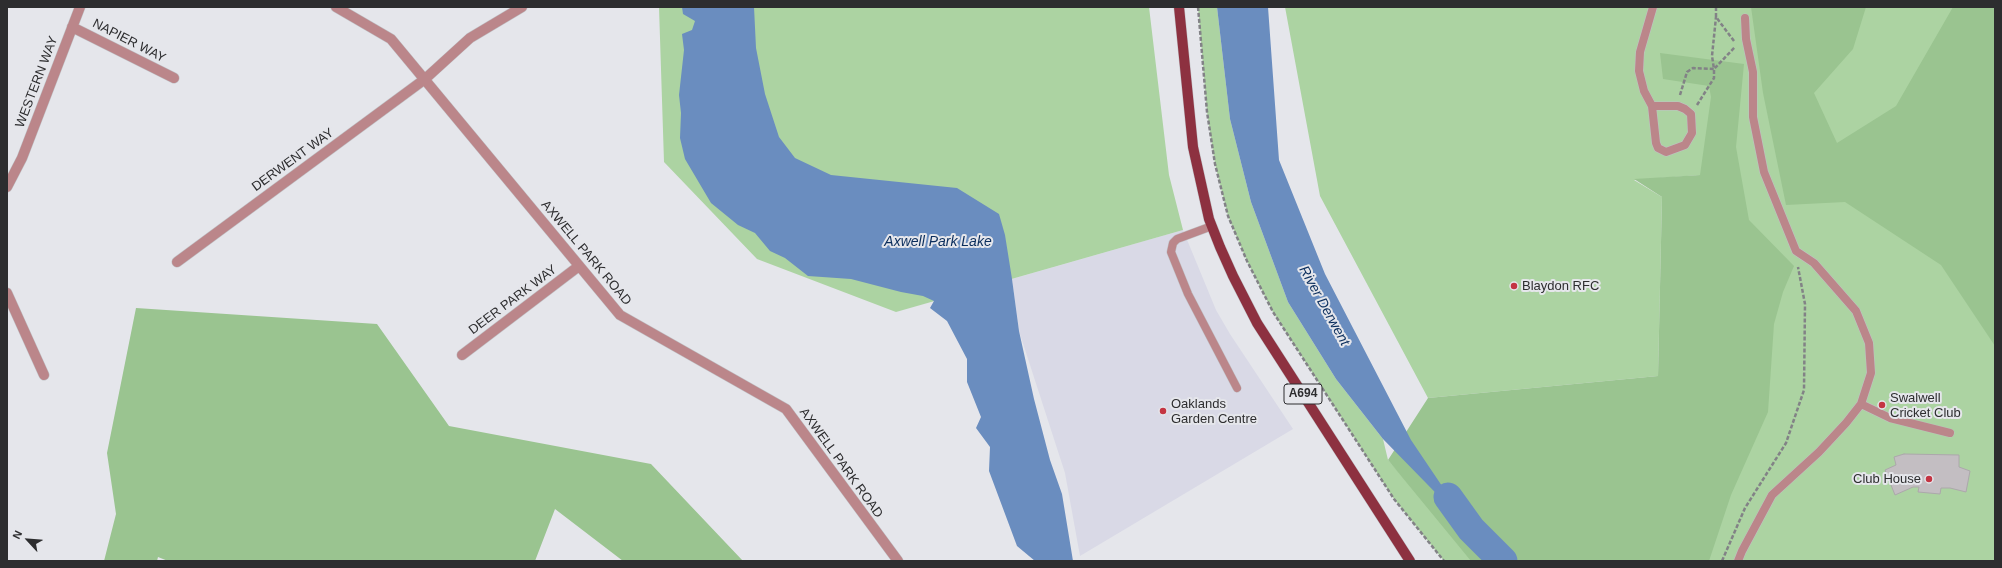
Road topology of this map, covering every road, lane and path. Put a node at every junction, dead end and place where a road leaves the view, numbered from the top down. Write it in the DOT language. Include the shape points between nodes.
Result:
graph roads {
  1 [pos="80,7"];
  2 [pos="336,7"];
  3 [pos="522,7"];
  4 [pos="1179,7"];
  5 [pos="1198,7"];
  6 [pos="1653,7"];
  7 [pos="1716,7"];
  8 [pos="1716,17"];
  9 [pos="1745,18"];
  10 [pos="72,27"];
  11 [pos="1714,69"];
  12 [pos="174,78"];
  13 [pos="425,79"];
  14 [pos="1683,82"];
  15 [pos="1652,106"];
  16 [pos="1691,114"];
  17 [pos="7,187"];
  18 [pos="1212,226"];
  19 [pos="1796,250"];
  20 [pos="177,262"];
  21 [pos="579,266"];
  22 [pos="7,293"];
  23 [pos="462,355"];
  24 [pos="44,375"];
  25 [pos="1237,388"];
  26 [pos="1861,404"];
  27 [pos="1950,434"];
  28 [pos="898,561"];
  29 [pos="1410,561"];
  30 [pos="1444,561"];
  31 [pos="1722,561"];
  32 [pos="1738,561"];
  1 -- 10 [label="street, WESTERN WAY"];
  2 -- 13 [label="street, AXWELL PARK ROAD" via="391,39"];
  3 -- 13 [label="street, DERWENT WAY" via="470,38"];
  4 -- 18 [label="main road, A694" via="1193,148"];
  5 -- 30 [label="path" via="1207,112 1215,164 1228,216 1247,261 1273,312 1394,499"];
  6 -- 15 [label="lane" via="1642,41 1639,71 1644,91"];
  7 -- 8 [label="path"];
  8 -- 11 [label="path" via="1712,56"];
  8 -- 11 [label="path" via="1737,46"];
  9 -- 19 [label="lane" via="1746,39 1753,72 1754,117 1764,172"];
  10 -- 12 [label="street, NAPIER WAY"];
  10 -- 17 [label="street, WESTERN WAY" via="22,158"];
  11 -- 14 [label="path" via="1693,68 1687,72"];
  11 -- 16 [label="path" via="1714,78"];
  13 -- 20 [label="street, DERWENT WAY"];
  13 -- 21 [label="street, AXWELL PARK ROAD"];
  15 -- 16 [label="lane" via="1678,106"];
  15 -- 16 [label="lane" via="1656,143 1658,148 1666,152 1685,145 1690,139 1693,124"];
  18 -- 25 [label="lane" via="1176,239 1171,252 1188,294"];
  18 -- 29 [label="main road, A694" via="1257,323"];
  19 -- 26 [label="lane" via="1814,263 1856,311 1869,343 1871,373"];
  19 -- 31 [label="path" via="1805,304 1804,390 1786,443 1746,508"];
  21 -- 23 [label="street, DEER PARK WAY"];
  21 -- 28 [label="street, AXWELL PARK ROAD" via="620,315 786,409"];
  22 -- 24 [label="street"];
  26 -- 27 [label="lane" via="1890,418"];
  26 -- 32 [label="lane" via="1819,452 1772,495"];
}
